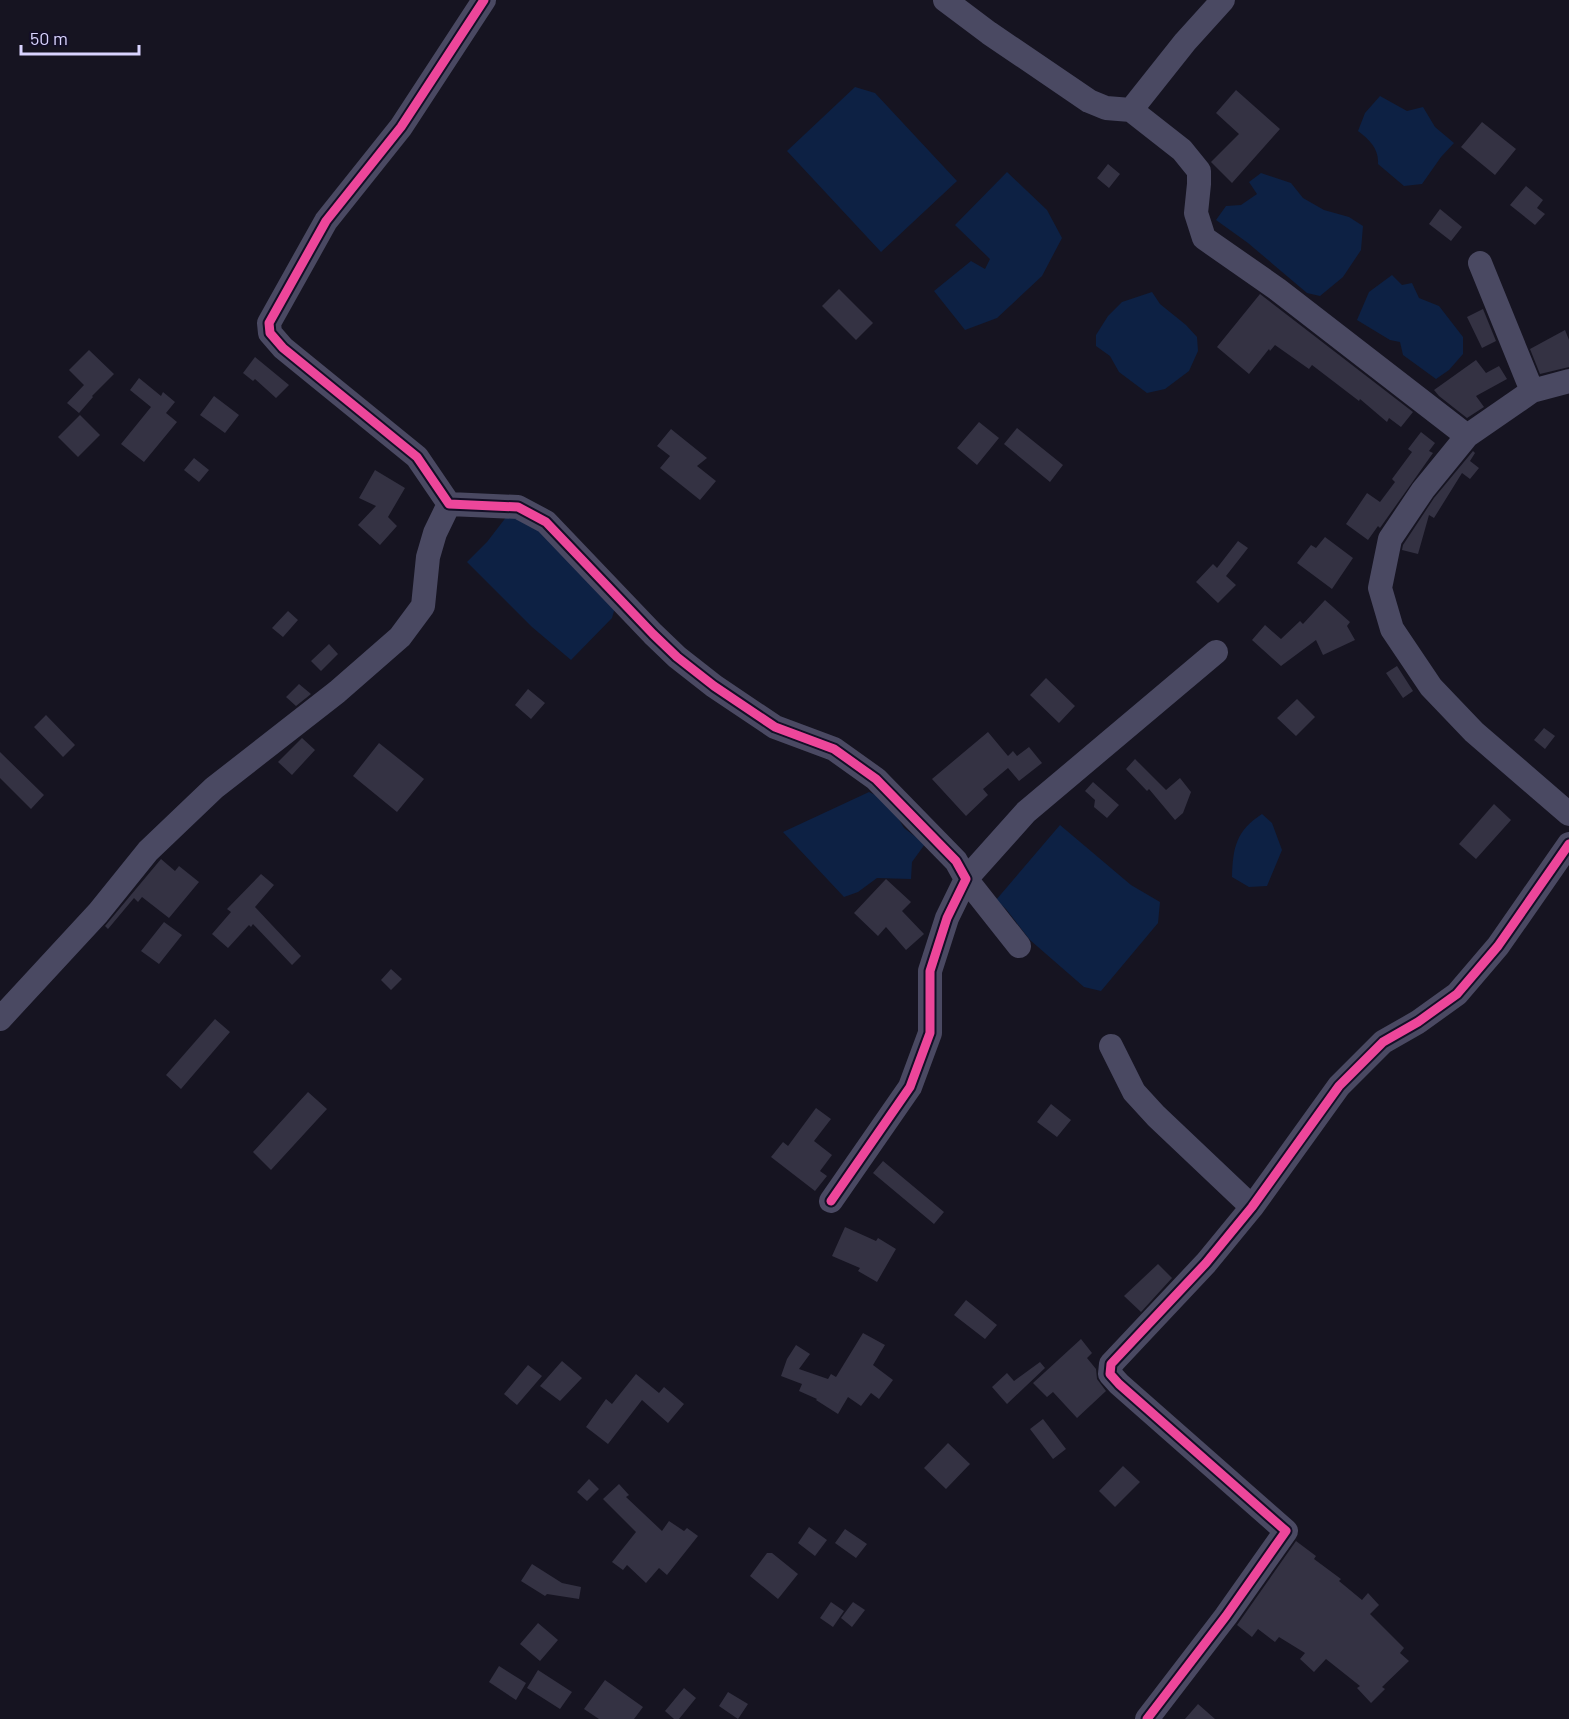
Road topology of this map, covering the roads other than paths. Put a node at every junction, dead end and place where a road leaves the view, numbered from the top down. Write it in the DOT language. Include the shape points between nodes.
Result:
graph roads {
  1 [pos="484,0"];
  2 [pos="945,0"];
  3 [pos="1223,0"];
  4 [pos="1131,110"];
  5 [pos="1480,263"];
  6 [pos="1569,381"];
  7 [pos="1532,391"];
  8 [pos="1467,436"];
  9 [pos="450,504"];
  10 [pos="1216,652"];
  11 [pos="1569,814"];
  12 [pos="1569,844"];
  13 [pos="966,879"];
  14 [pos="1019,946"];
  15 [pos="0,1019"];
  16 [pos="1111,1046"];
  17 [pos="831,1201"];
  18 [pos="1252,1207"];
  19 [pos="1147,1719"];
  1 -- 9 [label="street" via="401,127 326,221 269,323 270,333 284,348 417,457"];
  2 -- 4 [label="street" via="1089,101 1106,108"];
  3 -- 4 [label="street"];
  4 -- 8 [label="street" via="1182,150 1199,171 1196,213 1204,238"];
  5 -- 7 [label="street"];
  6 -- 7 [label="street"];
  7 -- 8 [label="street"];
  8 -- 11 [label="street" via="1390,539 1380,588 1392,629 1431,687 1474,732"];
  9 -- 13 [label="street" via="518,507 546,522 653,634 714,686 775,728 834,749 876,779 956,861"];
  9 -- 15 [label="street" via="428,557 423,606 400,637 214,788 148,851 98,913"];
  10 -- 13 [label="street" via="1026,812"];
  12 -- 18 [label="street" via="1498,946 1457,994 1383,1042 1339,1086"];
  13 -- 14 [label="street"];
  13 -- 17 [label="street" via="947,918 930,971 930,1033 909,1087"];
  16 -- 18 [label="street" via="1134,1092"];
  18 -- 19 [label="street" via="1206,1263 1111,1364 1110,1374 1119,1384 1286,1531"];
}
